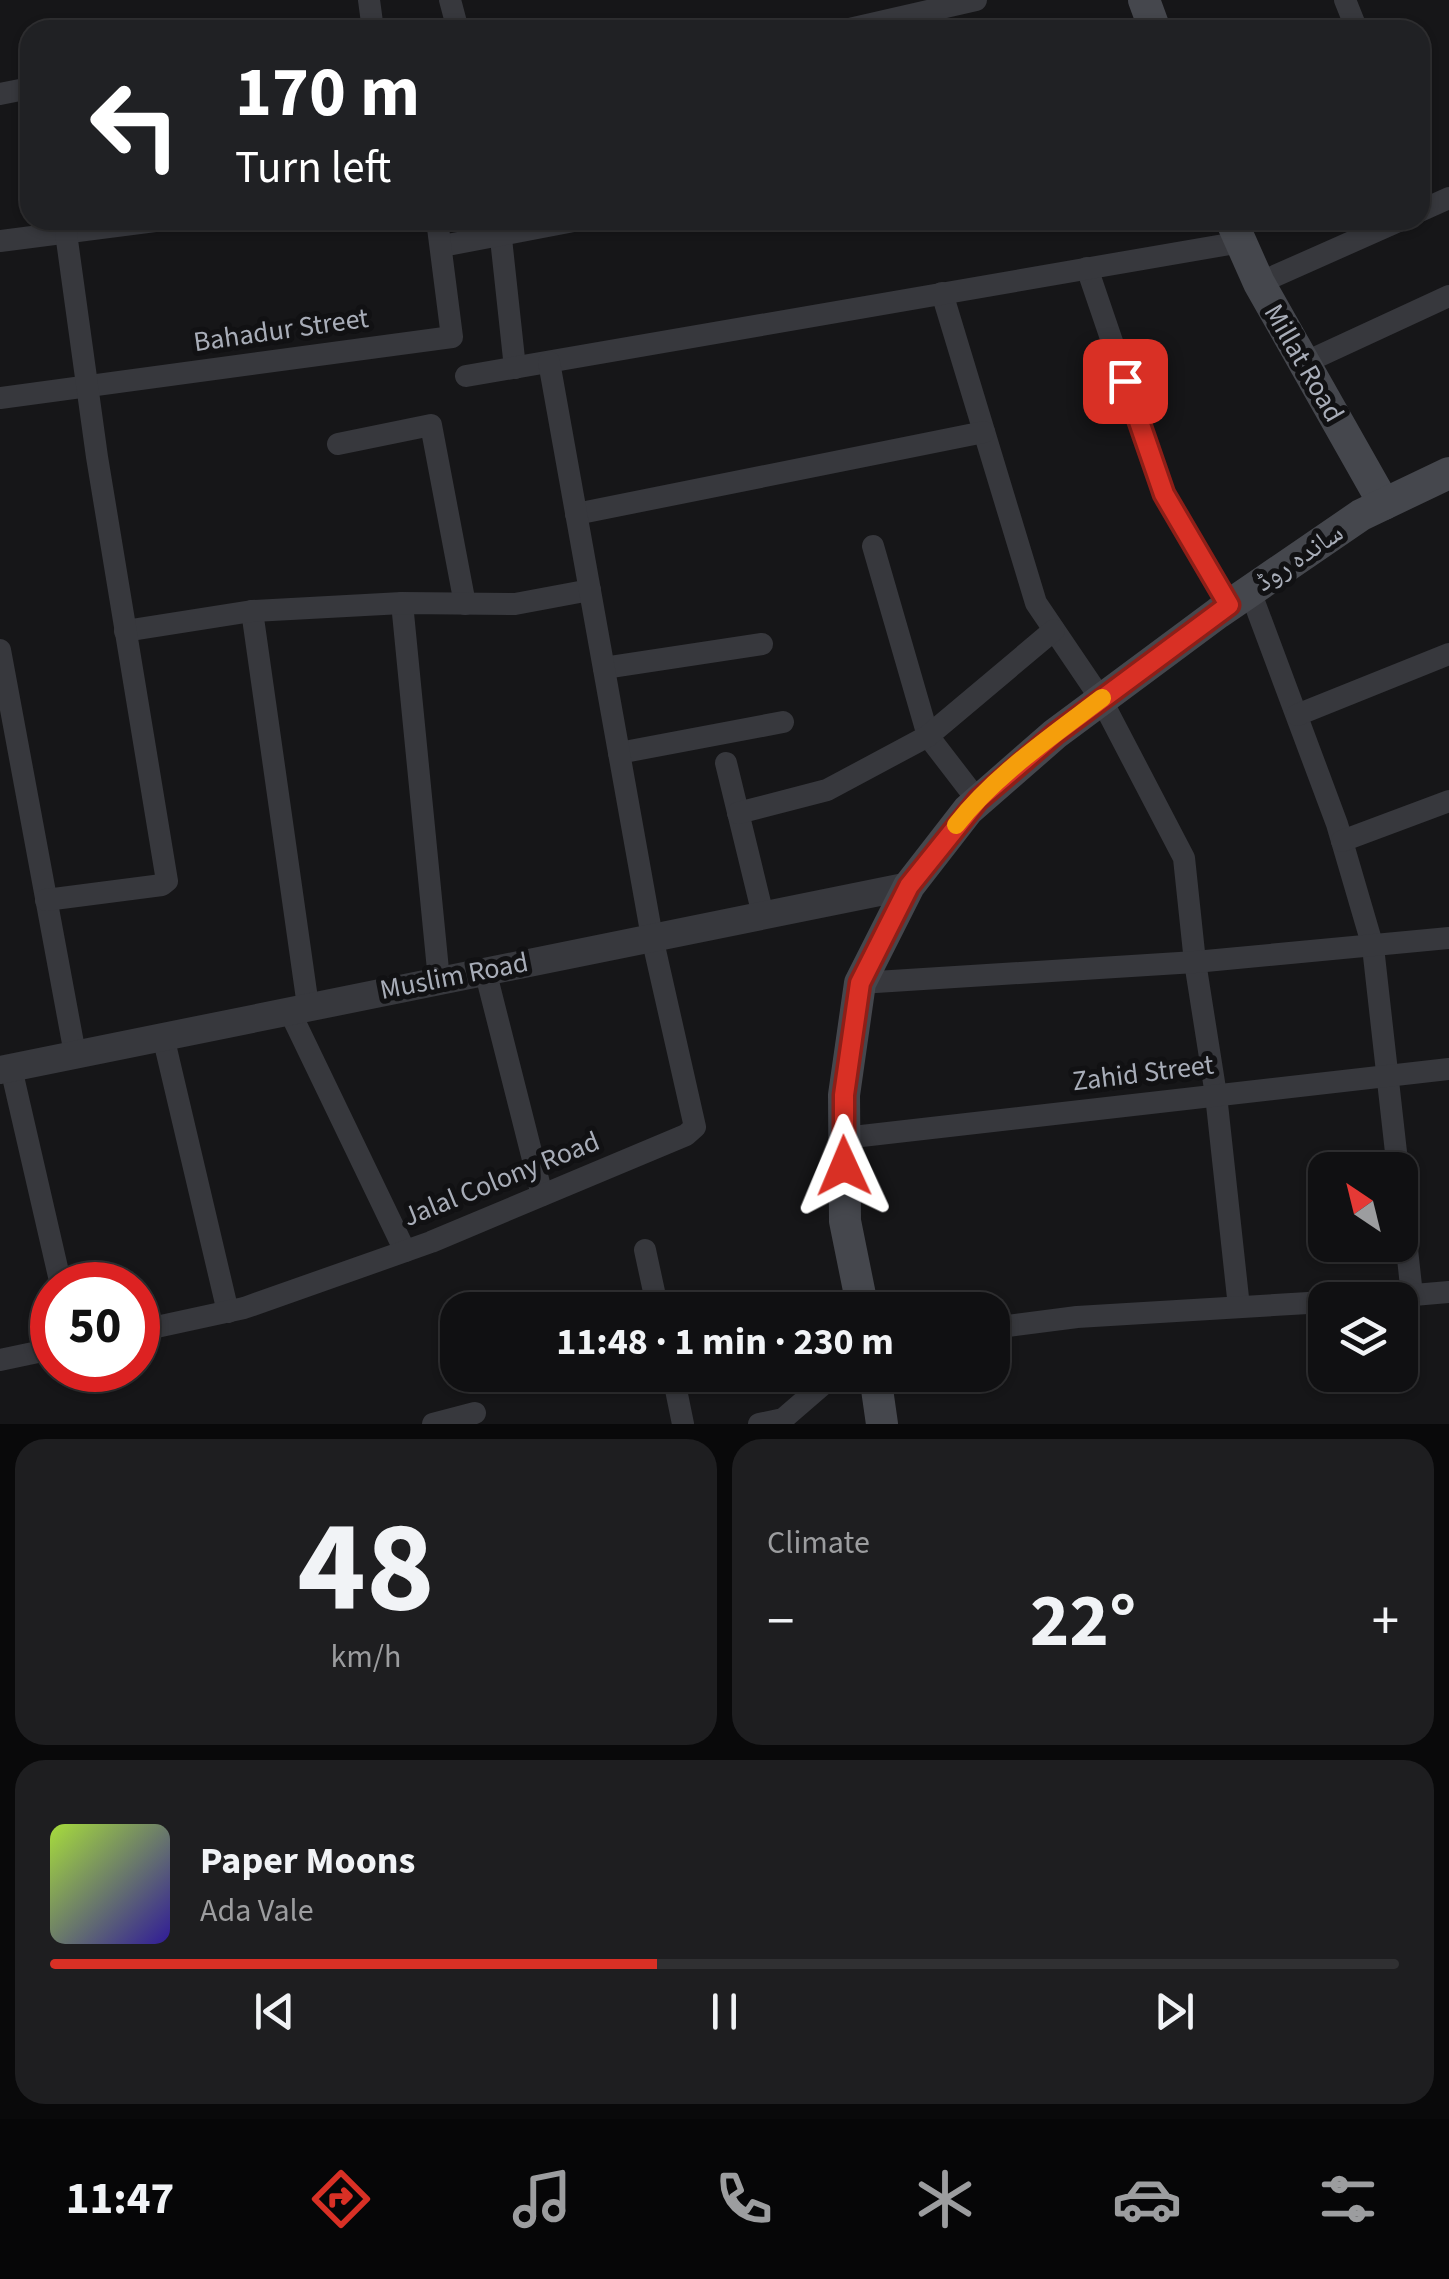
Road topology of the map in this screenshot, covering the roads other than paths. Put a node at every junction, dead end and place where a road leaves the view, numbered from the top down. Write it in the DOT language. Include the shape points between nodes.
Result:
graph roads {
  1 [pos="976,0"];
  2 [pos="889,20"];
  3 [pos="82,230"];
  4 [pos="439,230"];
  5 [pos="494,230"];
  6 [pos="500,230"];
  7 [pos="1378,230"];
  8 [pos="1236,231"];
  9 [pos="66,232"];
  10 [pos="0,240"];
  11 [pos="442,246"];
  12 [pos="1086,268"];
  13 [pos="1259,283"];
  14 [pos="942,293"];
  15 [pos="1449,296"];
  16 [pos="548,362"];
  17 [pos="1304,363"];
  18 [pos="516,368"];
  19 [pos="466,376"];
  20 [pos="89,386"];
  21 [pos="0,398"];
  22 [pos="984,432"];
  23 [pos="338,444"];
  24 [pos="1449,473"];
  25 [pos="1384,504"];
  26 [pos="576,514"];
  27 [pos="873,546"];
  28 [pos="590,590"];
  29 [pos="1239,598"];
  30 [pos="402,603"];
  31 [pos="464,604"];
  32 [pos="252,612"];
  33 [pos="1054,630"];
  34 [pos="125,631"];
  35 [pos="762,644"];
  36 [pos="0,650"];
  37 [pos="1449,654"];
  38 [pos="604,668"];
  39 [pos="1102,699"];
  40 [pos="1296,715"];
  41 [pos="783,722"];
  42 [pos="928,736"];
  43 [pos="619,753"];
  44 [pos="726,763"];
  45 [pos="978,800"];
  46 [pos="1449,801"];
  47 [pos="738,813"];
  48 [pos="1342,841"];
  49 [pos="909,886"];
  50 [pos="46,900"];
  51 [pos="763,914"];
  52 [pos="652,937"];
  53 [pos="1449,938"];
  54 [pos="1372,947"];
  55 [pos="1195,962"];
  56 [pos="485,970"];
  57 [pos="439,980"];
  58 [pos="860,983"];
  59 [pos="299,1008"];
  60 [pos="164,1036"];
  61 [pos="75,1054"];
  62 [pos="6,1069"];
  63 [pos="1449,1070"];
  64 [pos="1388,1076"];
  65 [pos="1216,1095"];
  66 [pos="844,1138"];
  67 [pos="1396,1152"];
  68 [pos="542,1195"];
  69 [pos="645,1250"];
  70 [pos="405,1251"];
  71 [pos="55,1262"];
  72 [pos="654,1292"];
  73 [pos="859,1292"];
  74 [pos="1449,1292"];
  75 [pos="1418,1295"];
  76 [pos="1308,1303"];
  77 [pos="1239,1307"];
  78 [pos="228,1312"];
  79 [pos="160,1326"];
  80 [pos="1010,1326"];
  81 [pos="30,1354"];
  82 [pos="0,1360"];
  83 [pos="676,1392"];
  84 [pos="814,1392"];
  85 [pos="877,1392"];
  86 [pos="474,1413"];
  87 [pos="433,1424"];
  88 [pos="684,1424"];
  89 [pos="760,1424"];
  90 [pos="882,1424"];
  1 -- 2 [label="street"];
  3 -- 9 [label="street"];
  4 -- 11 [label="street, Bahadur Street"];
  5 -- 11 [label="street"];
  6 -- 18 [label="street"];
  7 -- 13 [label="street"];
  8 -- 12 [label="street"];
  8 -- 13 [label="main road, Millat Road"];
  9 -- 10 [label="street"];
  9 -- 20 [label="street"];
  11 -- 20 [label="street, Bahadur Street" via="452,337"];
  12 -- 14 [label="street"];
  12 -- 29 [label="street" via="1164,494"];
  13 -- 17 [label="main road, Millat Road"];
  14 -- 16 [label="street"];
  14 -- 22 [label="street"];
  15 -- 17 [label="street"];
  16 -- 18 [label="street"];
  16 -- 26 [label="street"];
  17 -- 25 [label="main road, Millat Road"];
  18 -- 19 [label="street"];
  20 -- 21 [label="street, Bahadur Street"];
  20 -- 34 [label="street"];
  22 -- 26 [label="street"];
  22 -- 33 [label="street" via="1036,603"];
  23 -- 31 [label="street" via="431,425"];
  24 -- 25 [label="main road, ساندہ روڈ"];
  25 -- 29 [label="main road, ساندہ روڈ"];
  26 -- 28 [label="street"];
  27 -- 42 [label="street"];
  28 -- 31 [label="street" via="514,604"];
  28 -- 38 [label="street"];
  29 -- 39 [label="main road, ساندہ روڈ"];
  29 -- 40 [label="street"];
  30 -- 31 [label="street"];
  30 -- 32 [label="street"];
  30 -- 57 [label="street"];
  32 -- 34 [label="street"];
  32 -- 59 [label="street"];
  33 -- 39 [label="street"];
  33 -- 42 [label="street"];
  34 -- 50 [label="street" via="167,880"];
  35 -- 38 [label="street"];
  36 -- 50 [label="street"];
  37 -- 40 [label="street"];
  38 -- 43 [label="street"];
  39 -- 45 [label="main road, ساندہ روڈ"];
  39 -- 55 [label="street" via="1184,858"];
  40 -- 48 [label="street"];
  41 -- 43 [label="street"];
  42 -- 45 [label="street"];
  42 -- 47 [label="street" via="827,790"];
  43 -- 52 [label="street"];
  44 -- 47 [label="street"];
  45 -- 49 [label="main road, ساندہ روڈ"];
  46 -- 48 [label="street"];
  47 -- 51 [label="street"];
  48 -- 54 [label="street"];
  49 -- 51 [label="street, Muslim Road"];
  49 -- 58 [label="main road, ساندہ روڈ"];
  50 -- 61 [label="street"];
  51 -- 52 [label="street, Muslim Road"];
  52 -- 56 [label="street, Muslim Road"];
  52 -- 68 [label="street, Jalal Colony Road" via="695,1127"];
  53 -- 54 [label="street"];
  54 -- 55 [label="street"];
  54 -- 64 [label="street"];
  55 -- 58 [label="street"];
  55 -- 65 [label="street"];
  56 -- 57 [label="street, Muslim Road"];
  56 -- 68 [label="street"];
  57 -- 59 [label="street, Muslim Road"];
  58 -- 66 [label="main road, ساندہ روڈ"];
  59 -- 60 [label="street, Muslim Road"];
  59 -- 70 [label="street"];
  60 -- 61 [label="street, Muslim Road"];
  60 -- 78 [label="street"];
  61 -- 62 [label="street, Muslim Road"];
  62 -- 71 [label="street"];
  63 -- 64 [label="street, Zahid Street"];
  64 -- 65 [label="street, Zahid Street"];
  64 -- 67 [label="street"];
  65 -- 66 [label="street, Zahid Street"];
  65 -- 77 [label="street"];
  66 -- 73 [label="main road, ساندہ روڈ" via="844,1221"];
  68 -- 70 [label="street, Jalal Colony Road"];
  69 -- 72 [label="street"];
  70 -- 78 [label="street, Jalal Colony Road"];
  74 -- 75 [label="street"];
  76 -- 77 [label="street"];
  77 -- 80 [label="street"];
  78 -- 79 [label="street, Jalal Colony Road"];
  81 -- 82 [label="street"];
  83 -- 88 [label="street"];
  84 -- 89 [label="street" via="783,1419"];
  85 -- 90 [label="main road"];
  86 -- 87 [label="street"];
}
